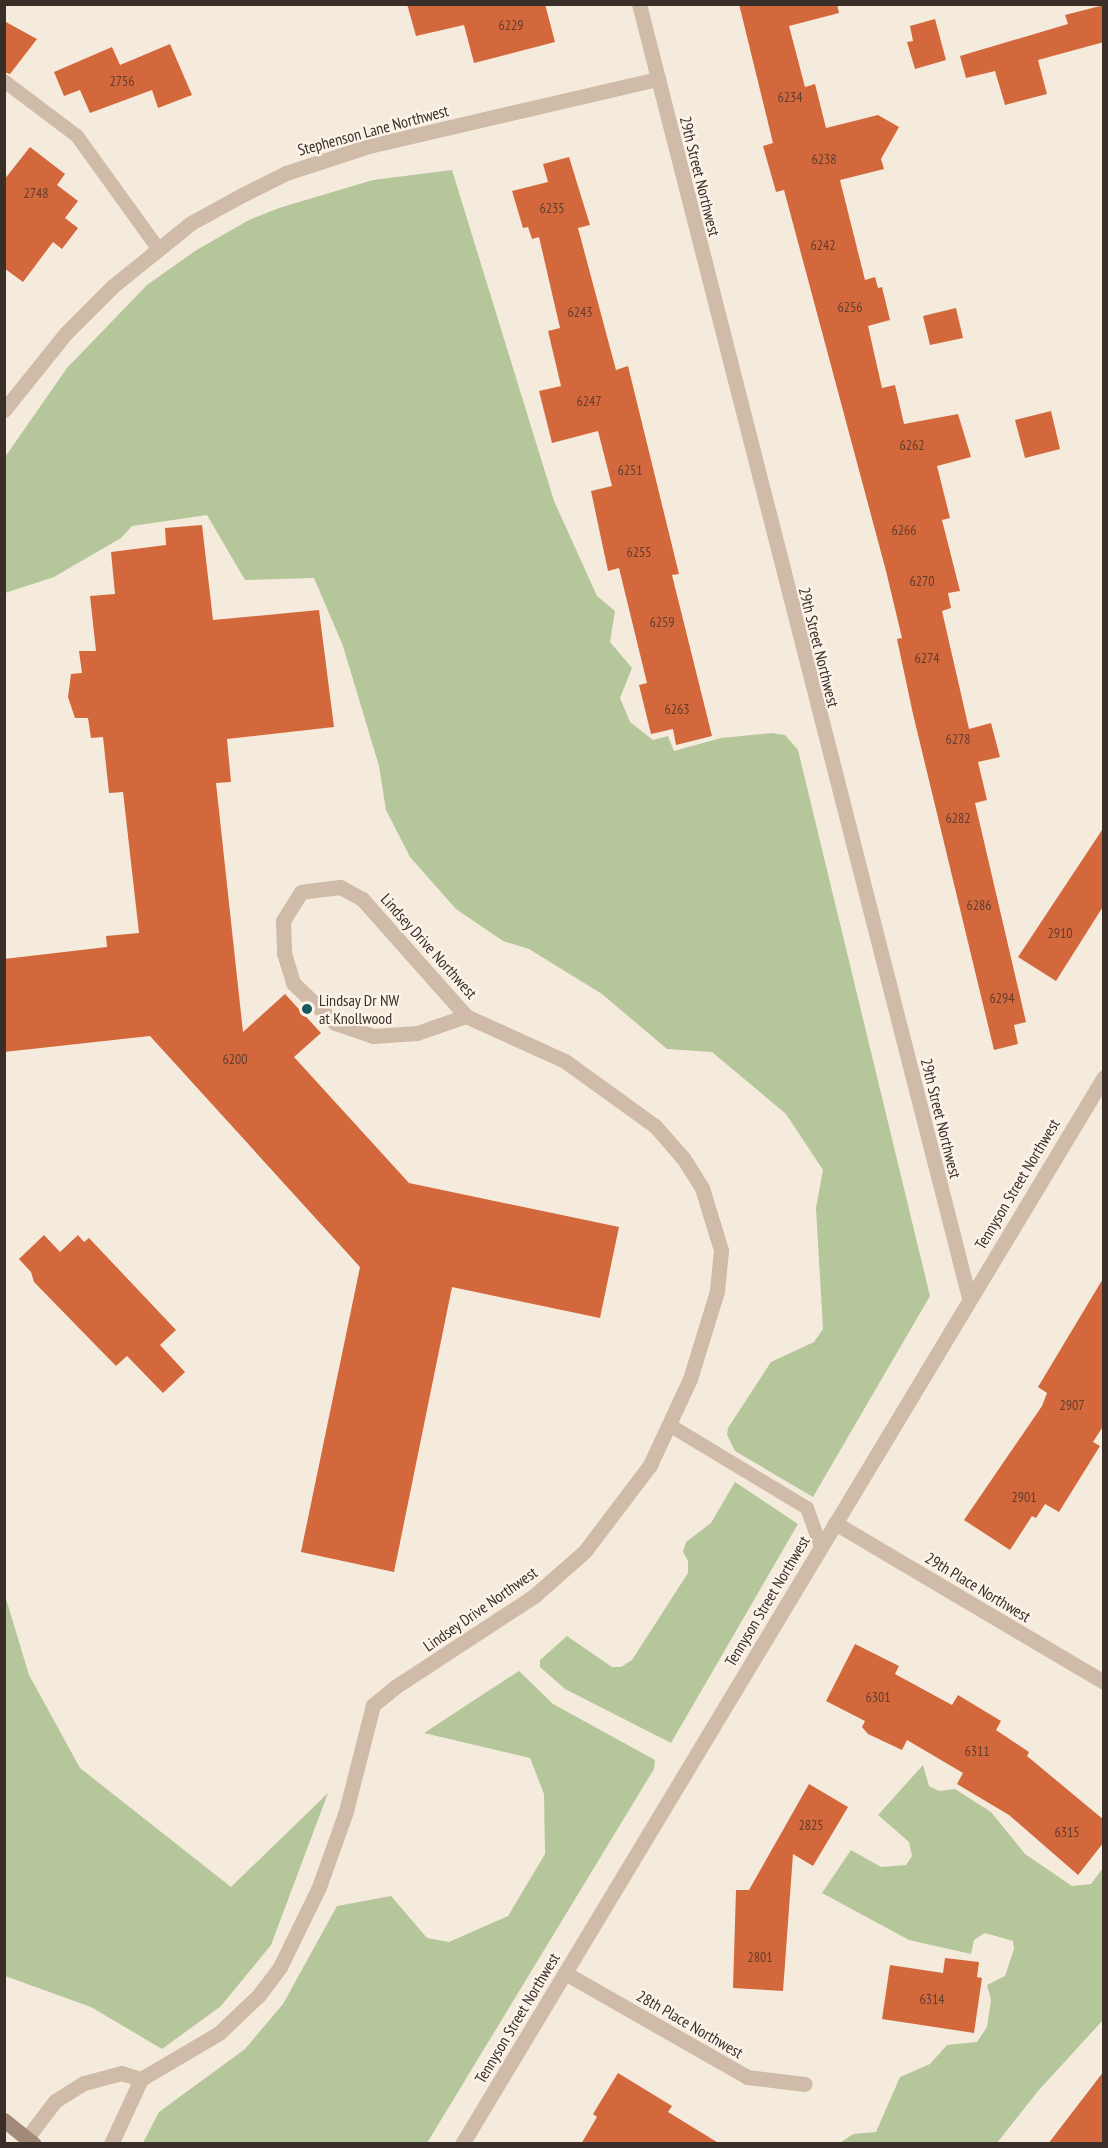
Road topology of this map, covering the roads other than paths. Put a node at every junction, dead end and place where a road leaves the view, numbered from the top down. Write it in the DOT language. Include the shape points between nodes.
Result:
graph roads {
  1 [pos="639,4"];
  2 [pos="658,80"];
  3 [pos="4,81"];
  4 [pos="157,247"];
  5 [pos="4,410"];
  6 [pos="466,1016"];
  7 [pos="1104,1077"];
  8 [pos="969,1298"];
  9 [pos="671,1425"];
  10 [pos="835,1523"];
  11 [pos="821,1546"];
  12 [pos="1104,1682"];
  13 [pos="565,1973"];
  14 [pos="141,2079"];
  15 [pos="805,2084"];
  16 [pos="4,2120"];
  17 [pos="31,2141"];
  18 [pos="111,2144"];
  19 [pos="462,2144"];
  1 -- 2 [label="street, 29th Street Northwest"];
  2 -- 4 [label="street, Stephenson Lane Northwest" via="383,142 311,164 213,210"];
  2 -- 8 [label="street, 29th Street Northwest"];
  3 -- 4 [label="lane" via="77,136"];
  4 -- 5 [label="street, Stephenson Lane Northwest" via="65,334"];
  6 -- 6 [label="street, Lindsey Drive Northwest" via="362,899 340,887 301,892 283,921 284,953 293,983 335,1023 373,1036 417,1033"];
  6 -- 9 [label="street, Lindsey Drive Northwest" via="565,1061 626,1102 656,1126 702,1188 721,1250 717,1291 690,1379"];
  7 -- 8 [label="street, Tennyson Street Northwest"];
  8 -- 10 [label="street, Tennyson Street Northwest"];
  9 -- 11 [label="lane" via="807,1508"];
  9 -- 14 [label="street, Lindsey Drive Northwest" via="622,1506 585,1551 534,1596 395,1687 373,1706 342,1822 319,1887 280,1967 259,1995 219,2033"];
  10 -- 11 [label="street, Tennyson Street Northwest"];
  10 -- 12 [label="street, 29th Place Northwest"];
  11 -- 13 [label="street, Tennyson Street Northwest"];
  13 -- 15 [label="street, 28th Place Northwest" via="747,2077"];
  13 -- 19 [label="street, Tennyson Street Northwest"];
  14 -- 17 [label="street" via="121,2073 84,2083 56,2101"];
  14 -- 18 [label="street"];
  16 -- 17 [label="street"];
}
